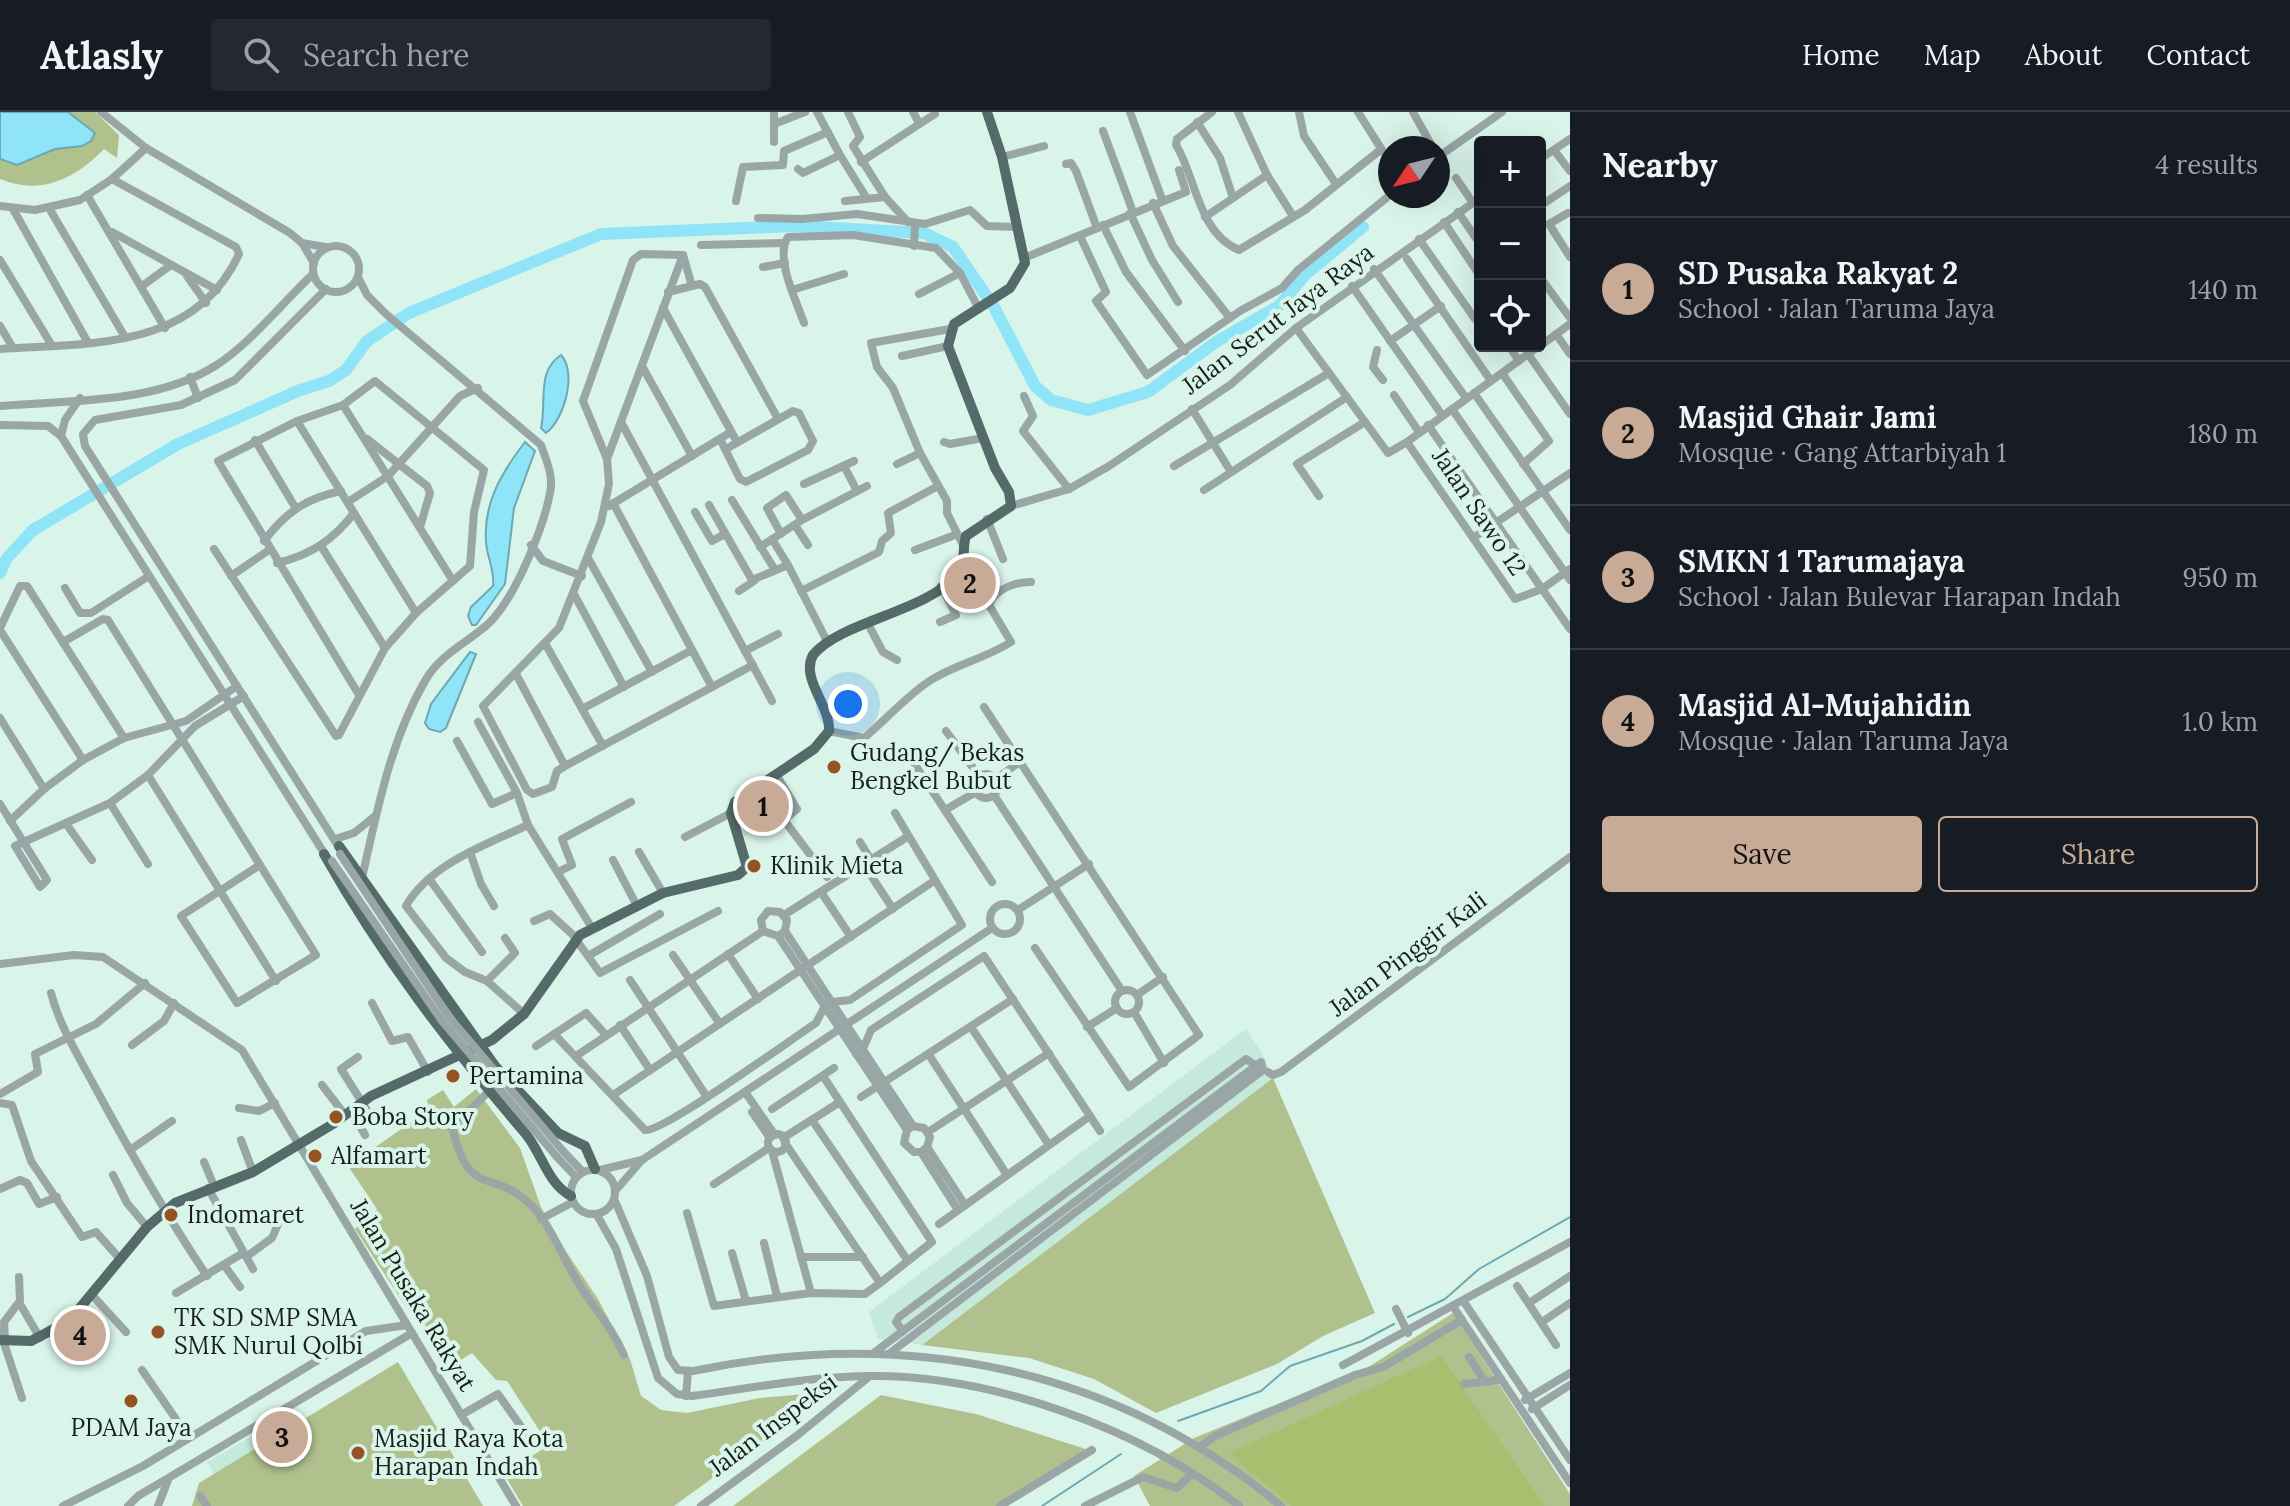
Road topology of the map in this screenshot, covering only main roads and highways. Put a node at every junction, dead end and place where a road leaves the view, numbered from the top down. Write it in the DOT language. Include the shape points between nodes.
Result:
graph roads {
  1 [pos="987,112"];
  2 [pos="338,846"];
  3 [pos="328,858"];
  4 [pos="482,1047"];
  5 [pos="461,1058"];
  6 [pos="596,1170"];
  7 [pos="572,1199"];
  8 [pos="2,1338"];
  1 -- 4 [label="main road" via="1024,261 1017,282 950,329 948,346 1011,506 966,536 958,573 941,586 816,651 808,667 829,731 822,743 735,802 731,813 748,862 745,870 663,893 592,928 576,939 524,1014"];
  2 -- 4 [label="main road"];
  3 -- 5 [label="main road" via="379,949"];
  4 -- 5 [label="main road"];
  4 -- 6 [label="main road" via="558,1133 585,1146"];
  5 -- 7 [label="main road" via="535,1146 556,1186"];
  5 -- 8 [label="main road" via="361,1103 253,1172 163,1212 75,1316 40,1338"];
}
